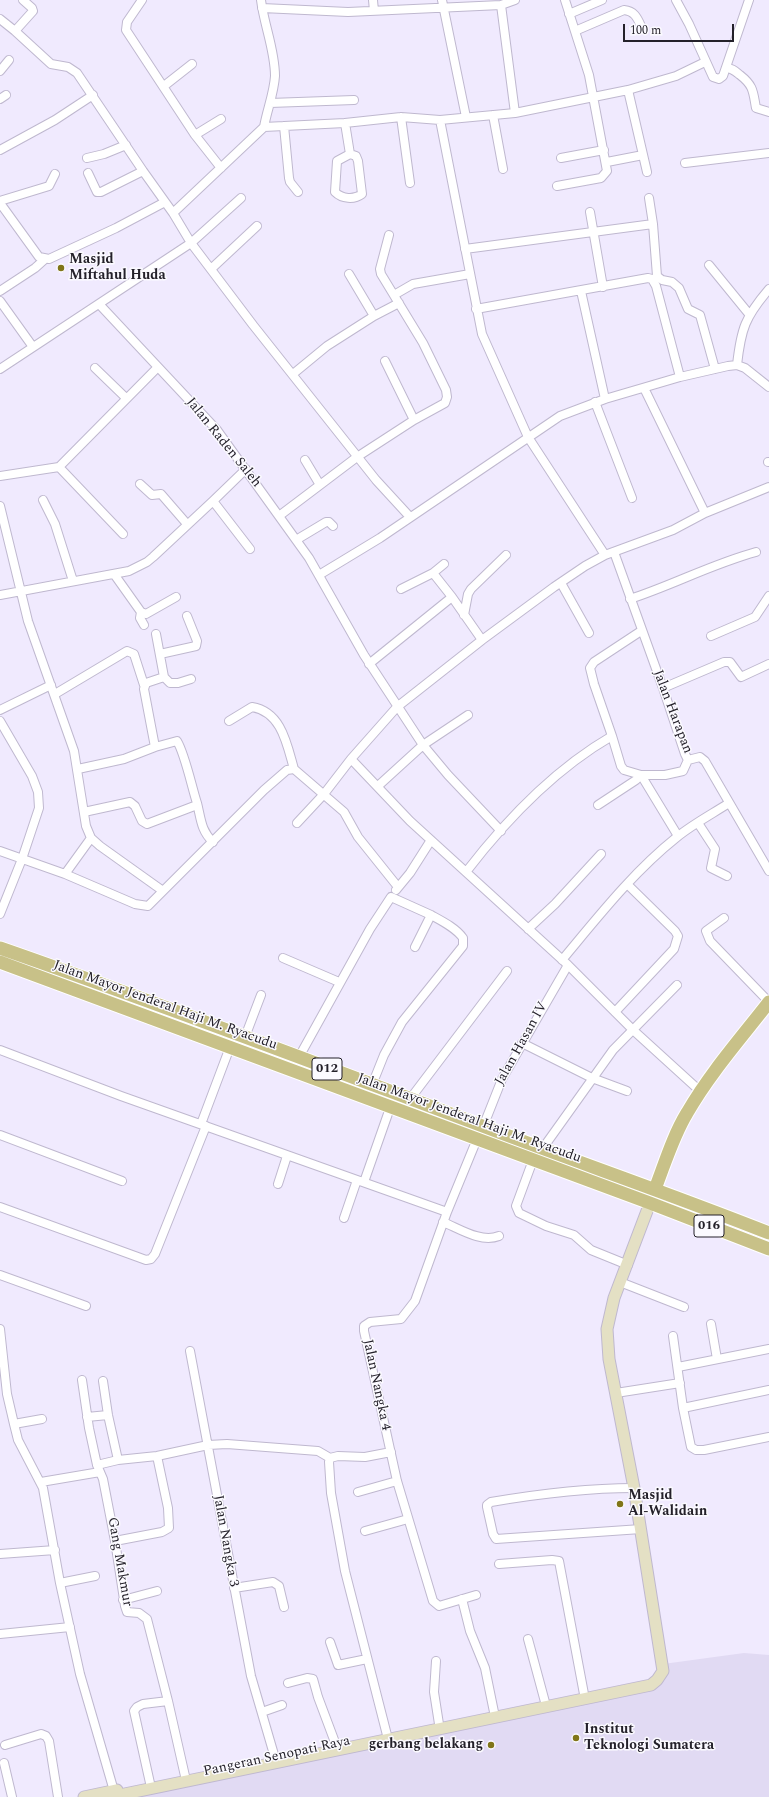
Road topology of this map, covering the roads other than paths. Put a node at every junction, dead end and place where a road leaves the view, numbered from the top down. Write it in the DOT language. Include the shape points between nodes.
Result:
graph roads {
  1 [pos="23,0"];
  2 [pos="142,0"];
  3 [pos="373,0"];
  4 [pos="515,0"];
  5 [pos="565,0"];
  6 [pos="602,0"];
  7 [pos="676,0"];
  8 [pos="749,0"];
  9 [pos="481,2"];
  10 [pos="262,4"];
  11 [pos="443,4"];
  12 [pos="501,4"];
  13 [pos="374,11"];
  14 [pos="569,14"];
  15 [pos="0,19"];
  16 [pos="641,26"];
  17 [pos="575,31"];
  18 [pos="16,32"];
  19 [pos="10,60"];
  20 [pos="705,62"];
  21 [pos="192,64"];
  22 [pos="726,68"];
  23 [pos="0,70"];
  24 [pos="164,86"];
  25 [pos="628,90"];
  26 [pos="93,96"];
  27 [pos="593,96"];
  28 [pos="354,100"];
  29 [pos="270,103"];
  30 [pos="769,112"];
  31 [pos="515,113"];
  32 [pos="493,115"];
  33 [pos="466,117"];
  34 [pos="402,118"];
  35 [pos="221,119"];
  36 [pos="440,120"];
  37 [pos="345,123"];
  38 [pos="284,126"];
  39 [pos="264,127"];
  40 [pos="195,135"];
  41 [pos="126,145"];
  42 [pos="0,150"];
  43 [pos="604,150"];
  44 [pos="769,153"];
  45 [pos="350,154"];
  46 [pos="643,155"];
  47 [pos="87,158"];
  48 [pos="561,158"];
  49 [pos="607,162"];
  50 [pos="685,163"];
  51 [pos="221,168"];
  52 [pos="503,169"];
  53 [pos="143,171"];
  54 [pos="647,172"];
  55 [pos="88,173"];
  56 [pos="55,174"];
  57 [pos="410,183"];
  58 [pos="557,186"];
  59 [pos="298,192"];
  60 [pos="241,198"];
  61 [pos="649,198"];
  62 [pos="0,202"];
  63 [pos="165,202"];
  64 [pos="590,212"];
  65 [pos="173,213"];
  66 [pos="653,224"];
  67 [pos="257,226"];
  68 [pos="593,233"];
  69 [pos="389,235"];
  70 [pos="191,243"];
  71 [pos="465,249"];
  72 [pos="45,259"];
  73 [pos="709,265"];
  74 [pos="211,269"];
  75 [pos="349,274"];
  76 [pos="470,274"];
  77 [pos="667,280"];
  78 [pos="655,283"];
  79 [pos="603,286"];
  80 [pos="769,289"];
  81 [pos="0,291"];
  82 [pos="581,291"];
  83 [pos="394,295"];
  84 [pos="0,302"];
  85 [pos="399,303"];
  86 [pos="99,304"];
  87 [pos="476,309"];
  88 [pos="749,314"];
  89 [pos="374,316"];
  90 [pos="32,347"];
  91 [pos="385,361"];
  92 [pos="737,365"];
  93 [pos="95,368"];
  94 [pos="157,368"];
  95 [pos="0,369"];
  96 [pos="715,369"];
  97 [pos="293,374"];
  98 [pos="680,377"];
  99 [pos="769,387"];
  100 [pos="644,388"];
  101 [pos="126,398"];
  102 [pos="605,399"];
  103 [pos="595,402"];
  104 [pos="414,420"];
  105 [pos="528,437"];
  106 [pos="357,457"];
  107 [pos="305,460"];
  108 [pos="59,467"];
  109 [pos="246,469"];
  110 [pos="0,476"];
  111 [pos="140,484"];
  112 [pos="320,485"];
  113 [pos="769,487"];
  114 [pos="632,498"];
  115 [pos="43,500"];
  116 [pos="213,502"];
  117 [pos="0,506"];
  118 [pos="706,513"];
  119 [pos="279,516"];
  120 [pos="410,517"];
  121 [pos="187,524"];
  122 [pos="333,526"];
  123 [pos="123,534"];
  124 [pos="296,540"];
  125 [pos="250,549"];
  126 [pos="614,552"];
  127 [pos="756,552"];
  128 [pos="506,555"];
  129 [pos="605,555"];
  130 [pos="444,564"];
  131 [pos="432,573"];
  132 [pos="114,574"];
  133 [pos="319,575"];
  134 [pos="73,581"];
  135 [pos="561,583"];
  136 [pos="401,589"];
  137 [pos="20,590"];
  138 [pos="0,595"];
  139 [pos="452,596"];
  140 [pos="769,596"];
  141 [pos="176,597"];
  142 [pos="630,599"];
  143 [pos="141,612"];
  144 [pos="464,615"];
  145 [pos="188,616"];
  146 [pos="144,625"];
  147 [pos="641,631"];
  148 [pos="589,633"];
  149 [pos="156,634"];
  150 [pos="711,636"];
  151 [pos="482,640"];
  152 [pos="160,654"];
  153 [pos="369,664"];
  154 [pos="769,664"];
  155 [pos="164,677"];
  156 [pos="191,679"];
  157 [pos="52,685"];
  158 [pos="144,685"];
  159 [pos="663,688"];
  160 [pos="55,694"];
  161 [pos="397,707"];
  162 [pos="0,710"];
  163 [pos="468,715"];
  164 [pos="0,721"];
  165 [pos="229,721"];
  166 [pos="612,736"];
  167 [pos="423,745"];
  168 [pos="155,747"];
  169 [pos="351,759"];
  170 [pos="688,760"];
  171 [pos="294,768"];
  172 [pos="78,769"];
  173 [pos="641,775"];
  174 [pos="378,786"];
  175 [pos="324,794"];
  176 [pos="729,803"];
  177 [pos="197,805"];
  178 [pos="598,805"];
  179 [pos="84,812"];
  180 [pos="297,823"];
  181 [pos="698,823"];
  182 [pos="501,831"];
  183 [pos="678,836"];
  184 [pos="91,838"];
  185 [pos="430,840"];
  186 [pos="214,842"];
  187 [pos="0,850"];
  188 [pos="601,854"];
  189 [pos="22,859"];
  190 [pos="769,871"];
  191 [pos="466,872"];
  192 [pos="65,874"];
  193 [pos="727,876"];
  194 [pos="626,884"];
  195 [pos="398,887"];
  196 [pos="163,891"];
  197 [pos="391,897"];
  198 [pos="0,914"];
  199 [pos="431,915"];
  200 [pos="724,918"];
  201 [pos="528,929"];
  202 [pos="415,947"];
  203 [pos="0,948"];
  204 [pos="283,958"];
  205 [pos="0,962"];
  206 [pos="565,963"];
  207 [pos="507,971"];
  208 [pos="339,982"];
  209 [pos="677,985"];
  210 [pos="262,996"];
  211 [pos="769,1002"];
  212 [pos="615,1012"];
  213 [pos="633,1030"];
  214 [pos="245,1037"];
  215 [pos="522,1043"];
  216 [pos="230,1047"];
  217 [pos="0,1050"];
  218 [pos="299,1057"];
  219 [pos="322,1066"];
  220 [pos="351,1077"];
  221 [pos="592,1078"];
  222 [pos="372,1085"];
  223 [pos="339,1088"];
  224 [pos="627,1091"];
  225 [pos="700,1091"];
  226 [pos="362,1097"];
  227 [pos="410,1099"];
  228 [pos="390,1108"];
  229 [pos="204,1125"];
  230 [pos="483,1127"];
  231 [pos="0,1135"];
  232 [pos="477,1139"];
  233 [pos="543,1148"];
  234 [pos="287,1156"];
  235 [pos="533,1160"];
  236 [pos="122,1181"];
  237 [pos="360,1181"];
  238 [pos="278,1184"];
  239 [pos="655,1189"];
  240 [pos="650,1203"];
  241 [pos="0,1206"];
  242 [pos="447,1212"];
  243 [pos="344,1218"];
  244 [pos="443,1222"];
  245 [pos="769,1233"];
  246 [pos="499,1236"];
  247 [pos="769,1249"];
  248 [pos="628,1265"];
  249 [pos="0,1275"];
  250 [pos="620,1282"];
  251 [pos="86,1306"];
  252 [pos="684,1307"];
  253 [pos="711,1324"];
  254 [pos="0,1335"];
  255 [pos="673,1336"];
  256 [pos="769,1349"];
  257 [pos="190,1351"];
  258 [pos="717,1359"];
  259 [pos="678,1367"];
  260 [pos="82,1380"];
  261 [pos="103,1381"];
  262 [pos="680,1383"];
  263 [pos="769,1390"];
  264 [pos="616,1394"];
  265 [pos="683,1408"];
  266 [pos="108,1415"];
  267 [pos="87,1417"];
  268 [pos="42,1419"];
  269 [pos="14,1424"];
  270 [pos="769,1438"];
  271 [pos="208,1446"];
  272 [pos="391,1452"];
  273 [pos="157,1456"];
  274 [pos="330,1458"];
  275 [pos="118,1460"];
  276 [pos="99,1468"];
  277 [pos="397,1481"];
  278 [pos="41,1482"];
  279 [pos="634,1488"];
  280 [pos="358,1492"];
  281 [pos="408,1519"];
  282 [pos="641,1529"];
  283 [pos="365,1532"];
  284 [pos="115,1541"];
  285 [pos="55,1550"];
  286 [pos="0,1554"];
  287 [pos="499,1564"];
  288 [pos="95,1576"];
  289 [pos="60,1583"];
  290 [pos="234,1588"];
  291 [pos="156,1591"];
  292 [pos="476,1595"];
  293 [pos="123,1600"];
  294 [pos="462,1600"];
  295 [pos="284,1607"];
  296 [pos="70,1627"];
  297 [pos="0,1634"];
  298 [pos="528,1639"];
  299 [pos="330,1642"];
  300 [pos="368,1659"];
  301 [pos="436,1661"];
  302 [pos="657,1680"];
  303 [pos="288,1683"];
  304 [pos="584,1694"];
  305 [pos="168,1702"];
  306 [pos="545,1702"];
  307 [pos="282,1705"];
  308 [pos="262,1712"];
  309 [pos="494,1712"];
  310 [pos="439,1724"];
  311 [pos="387,1737"];
  312 [pos="363,1742"];
  313 [pos="5,1745"];
  314 [pos="336,1745"];
  315 [pos="275,1758"];
  316 [pos="4,1763"];
  317 [pos="185,1776"];
  318 [pos="150,1783"];
  319 [pos="112,1794"];
  320 [pos="12,1797"];
  321 [pos="58,1797"];
  322 [pos="84,1797"];
  1 -- 18 [label="street" via="34,11"];
  2 -- 24 [label="street" via="127,22 126,30"];
  3 -- 13 [label="street"];
  4 -- 12 [label="street"];
  5 -- 14 [label="street"];
  6 -- 14 [label="street"];
  7 -- 20 [label="street"];
  8 -- 22 [label="street"];
  9 -- 11 [label="street"];
  9 -- 12 [label="street"];
  10 -- 13 [label="street" via="348,12"];
  10 -- 29 [label="street" via="274,69"];
  11 -- 13 [label="street"];
  11 -- 33 [label="street"];
  12 -- 31 [label="street"];
  14 -- 17 [label="street"];
  15 -- 18 [label="street"];
  16 -- 17 [label="street" via="636,15 624,10"];
  17 -- 27 [label="street"];
  18 -- 26 [label="street" via="51,64 73,68"];
  19 -- 23 [label="street"];
  20 -- 22 [label="street" via="715,78 723,76"];
  20 -- 25 [label="street" via="676,76"];
  21 -- 24 [label="street"];
  22 -- 30 [label="street" via="734,70 750,83 756,108"];
  24 -- 40 [label="street"];
  25 -- 27 [label="street"];
  25 -- 46 [label="street"];
  26 -- 41 [label="street"];
  26 -- 42 [label="street"];
  27 -- 31 [label="street"];
  27 -- 43 [label="street"];
  28 -- 29 [label="street"];
  29 -- 39 [label="street"];
  31 -- 32 [label="street"];
  32 -- 33 [label="street"];
  32 -- 52 [label="street"];
  33 -- 36 [label="street"];
  34 -- 36 [label="street"];
  34 -- 37 [label="street"];
  34 -- 57 [label="street"];
  35 -- 40 [label="street"];
  36 -- 71 [label="street"];
  37 -- 38 [label="street"];
  37 -- 45 [label="street"];
  38 -- 39 [label="street"];
  38 -- 59 [label="street" via="289,178"];
  39 -- 51 [label="street"];
  40 -- 51 [label="street"];
  41 -- 47 [label="street"];
  41 -- 53 [label="street"];
  43 -- 48 [label="street"];
  43 -- 49 [label="street"];
  44 -- 50 [label="street"];
  45 -- 45 [label="street" via="337,162 335,192 339,196 352,198 362,194 358,161 356,156"];
  46 -- 49 [label="street"];
  46 -- 54 [label="street"];
  49 -- 58 [label="street" via="607,171 601,178"];
  51 -- 65 [label="street"];
  53 -- 55 [label="street" via="101,192 97,192"];
  53 -- 63 [label="street"];
  56 -- 62 [label="street" via="49,186"];
  60 -- 70 [label="street"];
  61 -- 66 [label="street"];
  62 -- 72 [label="street" via="30,246 39,257"];
  63 -- 65 [label="street"];
  63 -- 72 [label="street" via="54,258"];
  64 -- 68 [label="street"];
  65 -- 70 [label="street"];
  66 -- 68 [label="street"];
  66 -- 77 [label="street" via="657,276"];
  67 -- 74 [label="street"];
  68 -- 71 [label="street"];
  68 -- 79 [label="street"];
  69 -- 83 [label="street" via="380,269"];
  70 -- 74 [label="street"];
  70 -- 86 [label="street"];
  71 -- 76 [label="street"];
  72 -- 81 [label="street"];
  73 -- 88 [label="street"];
  74 -- 97 [label="street"];
  75 -- 89 [label="street"];
  76 -- 83 [label="street" via="413,284"];
  76 -- 87 [label="street"];
  77 -- 78 [label="street"];
  77 -- 96 [label="street" via="678,288 688,309 700,315"];
  78 -- 79 [label="street" via="648,278"];
  78 -- 98 [label="street"];
  79 -- 82 [label="street"];
  80 -- 88 [label="street"];
  82 -- 87 [label="street"];
  82 -- 102 [label="street"];
  83 -- 85 [label="street"];
  84 -- 90 [label="street"];
  85 -- 89 [label="street"];
  85 -- 104 [label="street" via="423,343 447,397 445,403"];
  86 -- 90 [label="street"];
  86 -- 94 [label="street, Jalan Raden Saleh"];
  87 -- 105 [label="street" via="482,334"];
  88 -- 92 [label="street" via="744,325"];
  89 -- 97 [label="street" via="327,346"];
  90 -- 95 [label="street"];
  91 -- 104 [label="street"];
  92 -- 96 [label="street"];
  92 -- 99 [label="street" via="751,372"];
  93 -- 101 [label="street"];
  94 -- 101 [label="street"];
  94 -- 109 [label="street, Jalan Raden Saleh" via="217,430"];
  96 -- 98 [label="street"];
  97 -- 106 [label="street"];
  98 -- 100 [label="street"];
  100 -- 102 [label="street"];
  100 -- 118 [label="street"];
  101 -- 108 [label="street"];
  102 -- 103 [label="street"];
  103 -- 105 [label="street" via="560,416"];
  103 -- 114 [label="street"];
  104 -- 106 [label="street"];
  105 -- 120 [label="street"];
  105 -- 129 [label="street"];
  106 -- 112 [label="street"];
  106 -- 120 [label="street"];
  107 -- 112 [label="street"];
  108 -- 110 [label="street"];
  108 -- 123 [label="street"];
  109 -- 116 [label="street"];
  109 -- 119 [label="street, Jalan Raden Saleh"];
  111 -- 121 [label="street" via="152,495 162,494"];
  112 -- 119 [label="street"];
  113 -- 118 [label="street"];
  115 -- 134 [label="street" via="55,524"];
  116 -- 121 [label="street"];
  116 -- 125 [label="street"];
  117 -- 137 [label="street"];
  118 -- 126 [label="street" via="673,530"];
  119 -- 124 [label="street, Jalan Raden Saleh"];
  120 -- 133 [label="street"];
  121 -- 132 [label="street" via="147,562 129,571"];
  122 -- 124 [label="street" via="326,522"];
  124 -- 133 [label="street, Jalan Raden Saleh"];
  126 -- 129 [label="street"];
  126 -- 142 [label="street, Jalan Harapan"];
  127 -- 142 [label="street" via="698,571 666,587"];
  128 -- 144 [label="street" via="471,589"];
  129 -- 135 [label="street"];
  130 -- 131 [label="street"];
  131 -- 136 [label="street"];
  131 -- 139 [label="street"];
  132 -- 134 [label="street"];
  132 -- 143 [label="street"];
  133 -- 153 [label="street, Jalan Raden Saleh"];
  134 -- 137 [label="street"];
  135 -- 148 [label="street"];
  135 -- 151 [label="street"];
  137 -- 138 [label="street"];
  137 -- 157 [label="street" via="34,639"];
  139 -- 144 [label="street"];
  139 -- 153 [label="street"];
  140 -- 150 [label="street" via="755,617"];
  141 -- 143 [label="street" via="152,612"];
  142 -- 147 [label="street, Jalan Harapan"];
  143 -- 146 [label="street" via="140,618"];
  144 -- 151 [label="street"];
  145 -- 152 [label="street" via="196,644 182,650"];
  147 -- 159 [label="street, Jalan Harapan"];
  147 -- 166 [label="street" via="594,662 590,668"];
  149 -- 152 [label="street"];
  151 -- 161 [label="street"];
  152 -- 155 [label="street"];
  153 -- 161 [label="street, Jalan Raden Saleh"];
  154 -- 159 [label="street" via="741,677 730,662 724,662"];
  155 -- 156 [label="street" via="170,683"];
  155 -- 158 [label="street"];
  157 -- 160 [label="street"];
  157 -- 162 [label="street"];
  158 -- 160 [label="street" via="134,654 127,651"];
  158 -- 168 [label="street"];
  159 -- 170 [label="street, Jalan Harapan"];
  160 -- 172 [label="street"];
  161 -- 167 [label="street, Jalan Raden Saleh"];
  161 -- 169 [label="street"];
  163 -- 167 [label="street"];
  164 -- 189 [label="street" via="32,776 38,792 39,808"];
  165 -- 171 [label="street" via="252,707 268,714 284,732"];
  166 -- 173 [label="street" via="621,766 624,770"];
  166 -- 182 [label="street" via="549,781"];
  167 -- 174 [label="street"];
  167 -- 182 [label="street, Jalan Raden Saleh"];
  168 -- 172 [label="street" via="124,759"];
  168 -- 177 [label="street" via="178,742"];
  169 -- 174 [label="street"];
  169 -- 175 [label="street"];
  170 -- 173 [label="street" via="683,771 679,773"];
  170 -- 176 [label="street, Jalan Harapan" via="700,757 705,761"];
  171 -- 175 [label="street"];
  171 -- 186 [label="street" via="287,770 264,790"];
  172 -- 179 [label="street"];
  173 -- 178 [label="street"];
  173 -- 183 [label="street"];
  174 -- 185 [label="street"];
  175 -- 180 [label="street"];
  175 -- 195 [label="street" via="347,815 358,837"];
  176 -- 181 [label="street, Jalan Hasan IV"];
  176 -- 190 [label="street, Jalan Harapan"];
  177 -- 179 [label="street" via="147,824 142,821 135,806 130,802"];
  177 -- 186 [label="street" via="203,830"];
  179 -- 184 [label="street"];
  181 -- 183 [label="street, Jalan Hasan IV"];
  181 -- 193 [label="street" via="715,848 711,868"];
  182 -- 191 [label="street"];
  183 -- 194 [label="street, Jalan Hasan IV"];
  184 -- 192 [label="street"];
  184 -- 196 [label="street"];
  185 -- 191 [label="street"];
  185 -- 195 [label="street" via="410,873"];
  186 -- 196 [label="street"];
  187 -- 189 [label="street"];
  188 -- 201 [label="street"];
  189 -- 192 [label="street"];
  189 -- 198 [label="street"];
  191 -- 201 [label="street"];
  192 -- 196 [label="street" via="142,906 149,906"];
  194 -- 206 [label="street, Jalan Hasan IV"];
  194 -- 212 [label="street" via="678,936 674,949"];
  195 -- 197 [label="street"];
  197 -- 199 [label="street"];
  197 -- 208 [label="street"];
  199 -- 202 [label="street"];
  199 -- 222 [label="street" via="462,936 463,946 402,1022 384,1055"];
  200 -- 211 [label="street" via="706,931 710,941"];
  201 -- 206 [label="street"];
  203 -- 214 [label="main road, Jalan Mayor Jenderal Haji M. Ryacudu / 012"];
  204 -- 208 [label="street"];
  205 -- 216 [label="main road, Jalan Mayor Jenderal Haji M. Ryacudu / 012"];
  206 -- 212 [label="street"];
  206 -- 215 [label="street, Jalan Hasan IV"];
  207 -- 227 [label="street"];
  208 -- 218 [label="street"];
  209 -- 213 [label="street"];
  210 -- 214 [label="street"];
  211 -- 225 [label="main road"];
  212 -- 213 [label="street"];
  213 -- 221 [label="street" via="612,1050"];
  213 -- 225 [label="street"];
  214 -- 218 [label="main road, Jalan Mayor Jenderal Haji M. Ryacudu / 012"];
  215 -- 221 [label="street"];
  215 -- 230 [label="street, Jalan Hasan IV" via="502,1079"];
  216 -- 223 [label="main road, Jalan Mayor Jenderal Haji M. Ryacudu / 012"];
  216 -- 229 [label="street"];
  217 -- 229 [label="street"];
  218 -- 219 [label="main road, Jalan Mayor Jenderal Haji M. Ryacudu / 012"];
  219 -- 220 [label="main road, Jalan Mayor Jenderal Haji M. Ryacudu / 012"];
  219 -- 223 [label="main road" via="326,1072 340,1079"];
  220 -- 222 [label="main road, Jalan Mayor Jenderal Haji M. Ryacudu / 012"];
  220 -- 226 [label="main road" via="349,1085 359,1091"];
  221 -- 224 [label="street"];
  221 -- 233 [label="street"];
  222 -- 227 [label="main road, Jalan Mayor Jenderal Haji M. Ryacudu / 012"];
  223 -- 226 [label="main road, Jalan Mayor Jenderal Haji M. Ryacudu / 012"];
  225 -- 239 [label="main road" via="676,1135"];
  226 -- 228 [label="main road, Jalan Mayor Jenderal Haji M. Ryacudu / 012"];
  227 -- 230 [label="main road, Jalan Mayor Jenderal Haji M. Ryacudu / 012"];
  228 -- 232 [label="main road, Jalan Mayor Jenderal Haji M. Ryacudu / 012"];
  228 -- 237 [label="street"];
  229 -- 234 [label="street"];
  229 -- 241 [label="street" via="155,1254 146,1260"];
  230 -- 233 [label="main road, Jalan Mayor Jenderal Haji M. Ryacudu / 012"];
  231 -- 236 [label="street"];
  232 -- 235 [label="main road, Jalan Mayor Jenderal Haji M. Ryacudu / 012"];
  232 -- 242 [label="street, Jalan Nangka 4"];
  233 -- 239 [label="main road, Jalan Mayor Jenderal Haji M. Ryacudu / 012"];
  234 -- 237 [label="street"];
  234 -- 238 [label="street"];
  235 -- 240 [label="main road, Jalan Mayor Jenderal Haji M. Ryacudu / 012"];
  235 -- 248 [label="street" via="516,1206 519,1213 546,1226 574,1234 591,1250"];
  237 -- 242 [label="street"];
  237 -- 243 [label="street"];
  239 -- 245 [label="main road, Jalan Mayor Jenderal Haji M. Ryacudu / 016"];
  240 -- 247 [label="main road, Jalan Mayor Jenderal Haji M. Ryacudu / 016"];
  240 -- 248 [label="street"];
  242 -- 244 [label="street, Jalan Nangka 4"];
  244 -- 246 [label="street" via="480,1237"];
  244 -- 272 [label="street, Jalan Nangka 4" via="415,1301 401,1319 370,1322 364,1326"];
  248 -- 250 [label="street"];
  249 -- 251 [label="street"];
  250 -- 252 [label="street"];
  250 -- 264 [label="street" via="607,1329 609,1359"];
  253 -- 258 [label="street"];
  254 -- 269 [label="street" via="7,1394"];
  255 -- 259 [label="street"];
  256 -- 258 [label="street"];
  257 -- 271 [label="street, Jalan Nangka 3"];
  258 -- 259 [label="street"];
  259 -- 262 [label="street"];
  260 -- 267 [label="street, Gang Makmur"];
  261 -- 266 [label="street"];
  262 -- 264 [label="street"];
  262 -- 265 [label="street"];
  263 -- 265 [label="street"];
  264 -- 279 [label="street"];
  265 -- 270 [label="street" via="689,1442 696,1450"];
  266 -- 267 [label="street"];
  266 -- 275 [label="street"];
  267 -- 276 [label="street, Gang Makmur"];
  268 -- 269 [label="street"];
  269 -- 278 [label="street" via="18,1440"];
  271 -- 273 [label="street"];
  271 -- 274 [label="street" via="227,1444 296,1448 318,1451"];
  271 -- 290 [label="street, Jalan Nangka 3"];
  272 -- 274 [label="street" via="365,1457"];
  272 -- 277 [label="street, Jalan Nangka 4"];
  273 -- 275 [label="street"];
  273 -- 284 [label="street" via="168,1508 169,1528 162,1532"];
  274 -- 300 [label="street" via="331,1493 345,1571"];
  275 -- 276 [label="street"];
  276 -- 278 [label="street"];
  276 -- 284 [label="street, Gang Makmur"];
  277 -- 280 [label="street"];
  277 -- 281 [label="street, Jalan Nangka 4"];
  278 -- 285 [label="street"];
  279 -- 282 [label="street"];
  279 -- 282 [label="street" via="524,1496 491,1502 487,1507 496,1539"];
  281 -- 283 [label="street"];
  281 -- 294 [label="street, Jalan Nangka 4" via="432,1601 439,1606"];
  282 -- 302 [label="street" via="663,1671"];
  284 -- 293 [label="street, Gang Makmur"];
  285 -- 286 [label="street"];
  285 -- 289 [label="street"];
  287 -- 304 [label="street" via="559,1561"];
  288 -- 289 [label="street"];
  289 -- 296 [label="street"];
  290 -- 295 [label="street" via="273,1582 279,1586"];
  290 -- 308 [label="street, Jalan Nangka 3"];
  291 -- 293 [label="street"];
  292 -- 294 [label="street, Jalan Nangka 4"];
  293 -- 305 [label="street, Gang Makmur" via="127,1612 139,1613 147,1619"];
  294 -- 309 [label="street" via="470,1631 485,1668"];
  296 -- 297 [label="street"];
  296 -- 319 [label="street"];
  298 -- 306 [label="street"];
  299 -- 300 [label="street" via="338,1665"];
  300 -- 311 [label="street"];
  301 -- 310 [label="street" via="434,1692"];
  302 -- 304 [label="street, Pangeran Senopati Raya"];
  302 -- 311 [label="street, Pangeran Senopati Raya" via="651,1685"];
  303 -- 314 [label="street" via="307,1678 314,1679"];
  304 -- 306 [label="street, Pangeran Senopati Raya"];
  305 -- 317 [label="street, Gang Makmur"];
  305 -- 318 [label="street" via="143,1704 134,1711"];
  306 -- 309 [label="street, Pangeran Senopati Raya"];
  307 -- 308 [label="street"];
  308 -- 315 [label="street, Jalan Nangka 3"];
  309 -- 310 [label="street, Pangeran Senopati Raya"];
  310 -- 311 [label="street, Pangeran Senopati Raya"];
  311 -- 312 [label="street, Pangeran Senopati Raya"];
  312 -- 314 [label="street, Pangeran Senopati Raya"];
  312 -- 319 [label="street, Pangeran Senopati Raya"];
  313 -- 321 [label="street" via="41,1734 46,1736 49,1740"];
  314 -- 315 [label="street, Pangeran Senopati Raya"];
  315 -- 317 [label="street, Pangeran Senopati Raya"];
  316 -- 320 [label="street"];
  317 -- 318 [label="street, Pangeran Senopati Raya"];
  318 -- 319 [label="street, Pangeran Senopati Raya"];
  319 -- 322 [label="street, Pangeran Senopati Raya"];
}
